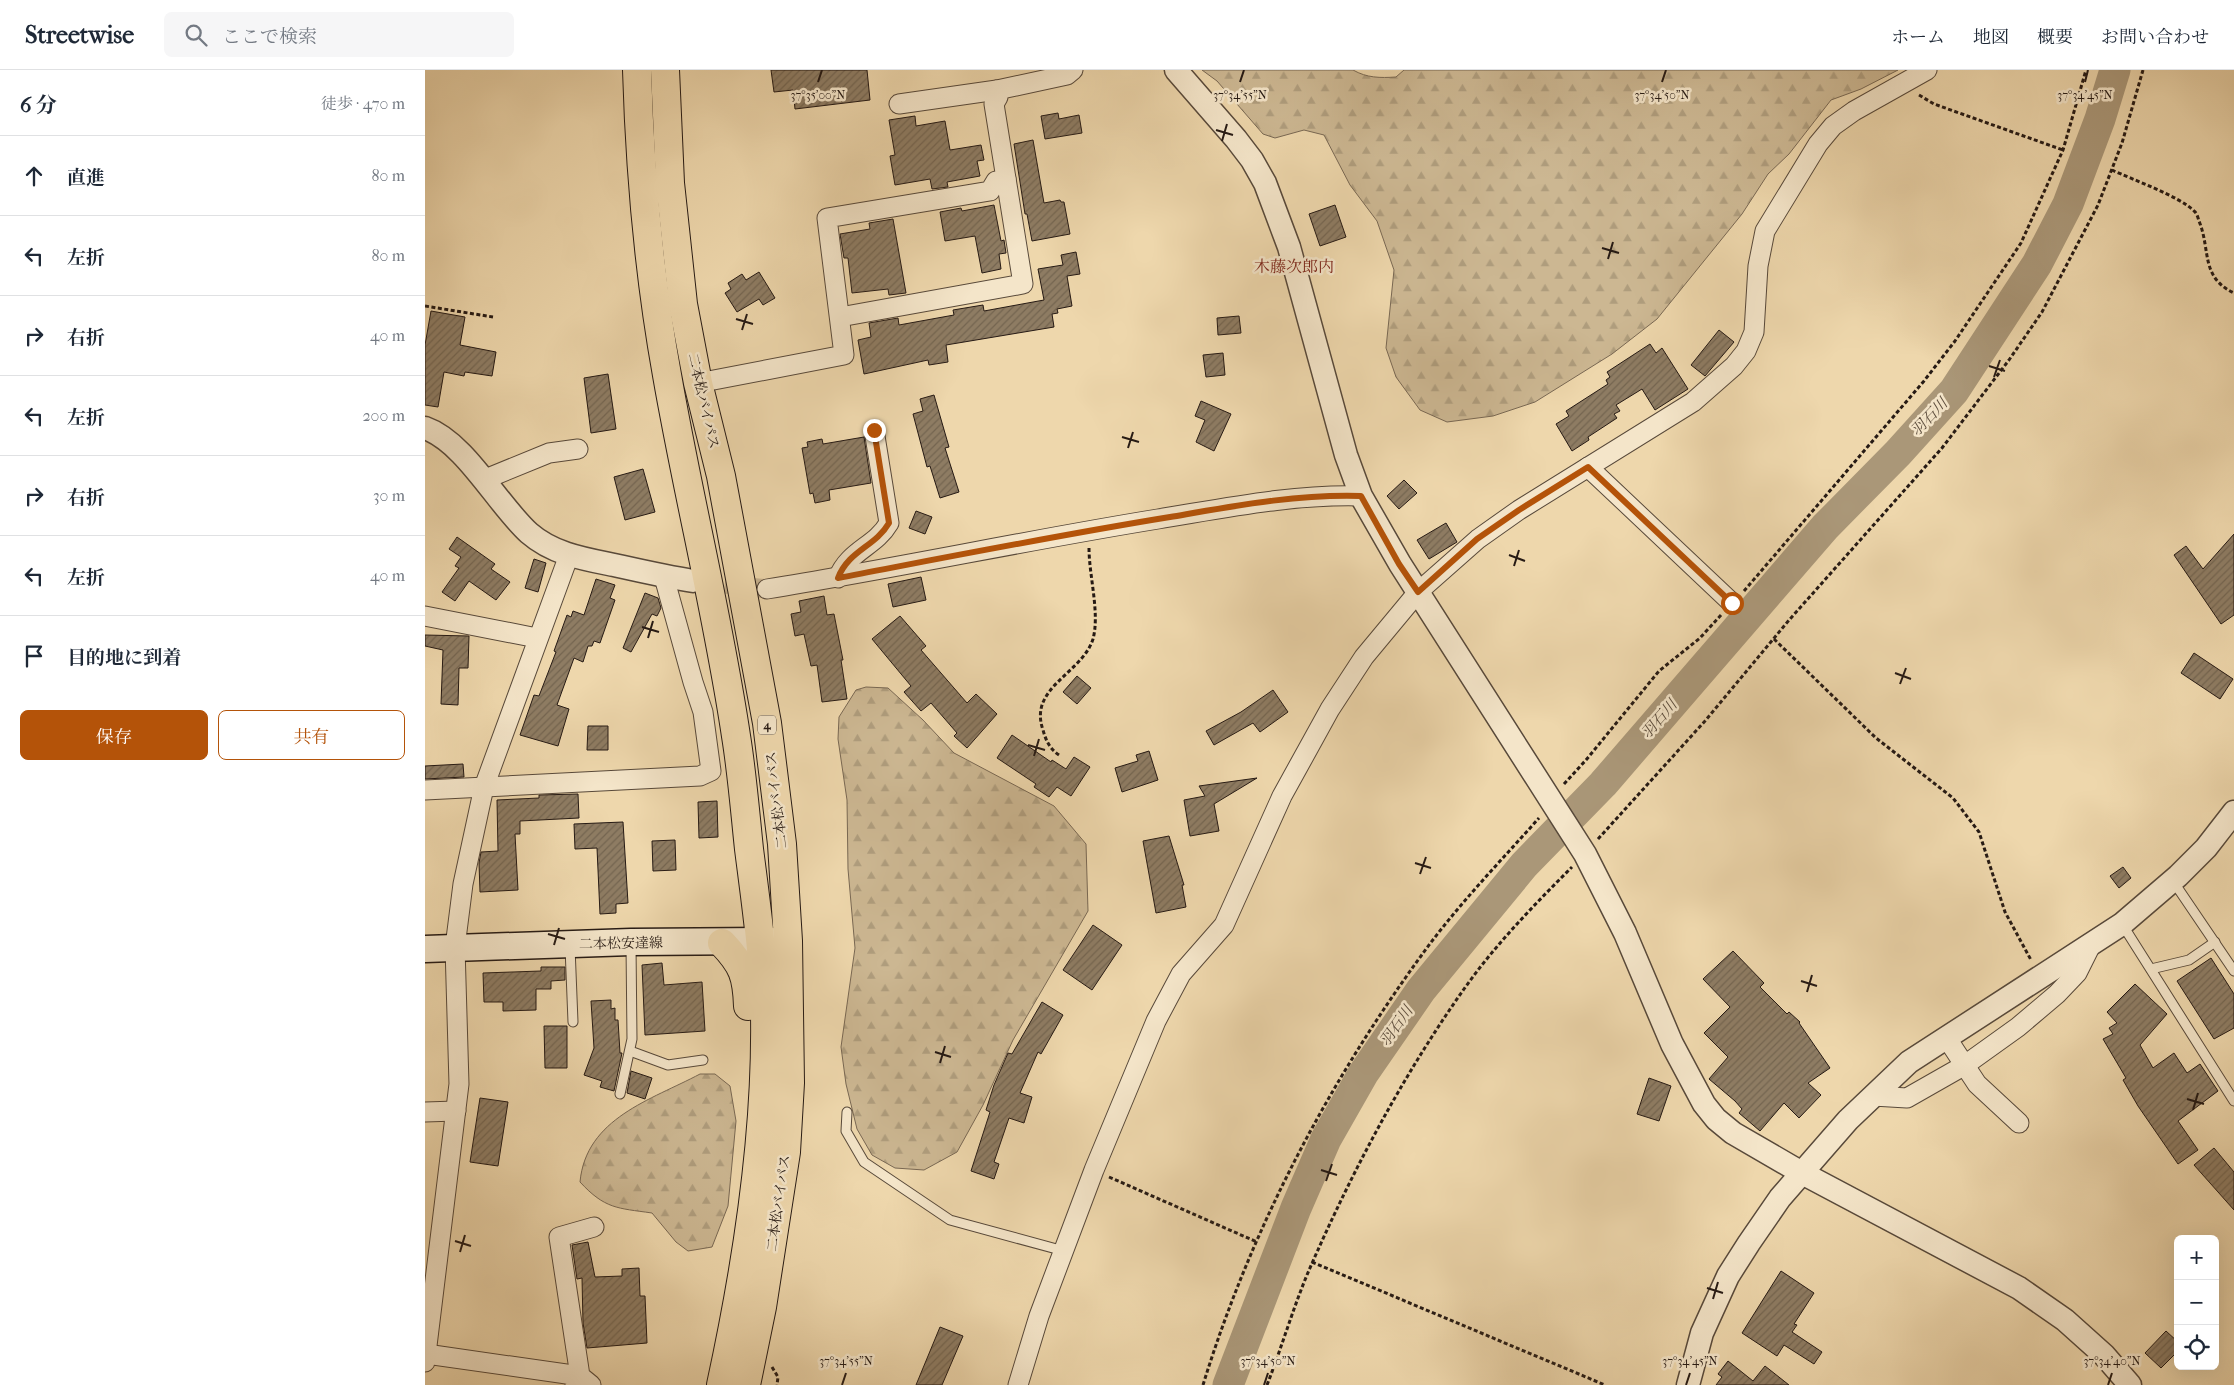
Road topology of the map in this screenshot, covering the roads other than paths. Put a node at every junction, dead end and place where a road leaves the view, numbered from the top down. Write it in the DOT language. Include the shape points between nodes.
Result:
graph roads {
  1 [pos="637,70"];
  2 [pos="665,70"];
  3 [pos="1073,70"];
  4 [pos="1176,70"];
  5 [pos="1927,70"];
  6 [pos="997,90"];
  7 [pos="899,104"];
  8 [pos="1006,179"];
  9 [pos="840,317"];
  10 [pos="698,384"];
  11 [pos="425,428"];
  12 [pos="874,430"];
  13 [pos="578,449"];
  14 [pos="1588,467"];
  15 [pos="483,480"];
  16 [pos="1361,496"];
  17 [pos="569,555"];
  18 [pos="665,577"];
  19 [pos="838,578"];
  20 [pos="693,580"];
  21 [pos="767,589"];
  22 [pos="1418,592"];
  23 [pos="1732,603"];
  24 [pos="425,616"];
  25 [pos="537,638"];
  26 [pos="484,787"];
  27 [pos="425,790"];
  28 [pos="2234,812"];
  29 [pos="2173,880"];
  30 [pos="2122,924"];
  31 [pos="788,941"];
  32 [pos="631,942"];
  33 [pos="760,942"];
  34 [pos="2215,942"];
  35 [pos="722,943"];
  36 [pos="570,944"];
  37 [pos="2091,945"];
  38 [pos="455,947"];
  39 [pos="425,948"];
  40 [pos="2151,969"];
  41 [pos="2234,971"];
  42 [pos="573,1022"];
  43 [pos="1946,1037"];
  44 [pos="630,1051"];
  45 [pos="703,1060"];
  46 [pos="1965,1065"];
  47 [pos="620,1094"];
  48 [pos="1873,1096"];
  49 [pos="2234,1101"];
  50 [pos="456,1111"];
  51 [pos="425,1112"];
  52 [pos="847,1112"];
  53 [pos="2019,1123"];
  54 [pos="1802,1173"];
  55 [pos="755,1187"];
  56 [pos="594,1227"];
  57 [pos="1064,1251"];
  58 [pos="425,1358"];
  59 [pos="582,1382"];
  60 [pos="720,1385"];
  61 [pos="746,1385"];
  62 [pos="1018,1385"];
  63 [pos="1688,1385"];
  64 [pos="2130,1385"];
  1 -- 33 [label="highway, 二本松バイパス" via="649,251 667,375 736,736"];
  2 -- 10 [label="highway, 二本松バイパス / 4" via="669,183 683,304"];
  3 -- 6 [label="street" via="1067,75"];
  4 -- 16 [label="street" via="1236,138 1265,183 1289,246"];
  5 -- 14 [label="street" via="1853,111 1833,126 1818,144 1765,231 1760,252 1754,332 1746,351 1734,366 1693,402"];
  6 -- 7 [label="street"];
  6 -- 8 [label="street" via="994,104"];
  8 -- 9 [label="street" via="996,181 990,191 827,218"];
  8 -- 9 [label="street" via="1023,284"];
  9 -- 10 [label="street" via="844,355"];
  10 -- 31 [label="highway, 二本松バイパス / 4" via="721,476 767,723 782,844"];
  11 -- 15 [label="street" via="445,439"];
  12 -- 19 [label="street" via="889,523 884,532 843,564"];
  13 -- 15 [label="street" via="549,453"];
  14 -- 22 [label="street" via="1477,539"];
  14 -- 23 [label="street"];
  15 -- 17 [label="street" via="529,533"];
  16 -- 19 [label="street" via="1298,497 1089,530"];
  16 -- 22 [label="street"];
  17 -- 18 [label="street"];
  17 -- 25 [label="street"];
  18 -- 20 [label="street"];
  18 -- 26 [label="street" via="703,712 711,771 700,776"];
  19 -- 21 [label="street"];
  22 -- 54 [label="street" via="1583,852 1625,933 1672,1044 1704,1104 1733,1133"];
  22 -- 57 [label="street" via="1364,657 1330,708 1282,796 1224,925 1181,974 1156,1021"];
  24 -- 25 [label="street"];
  25 -- 26 [label="street"];
  26 -- 27 [label="street"];
  26 -- 38 [label="street" via="463,884"];
  28 -- 29 [label="street" via="2206,848"];
  29 -- 30 [label="street"];
  29 -- 34 [label="lane"];
  30 -- 37 [label="street"];
  30 -- 40 [label="lane"];
  31 -- 33 [label="main road, 二本松安達線"];
  31 -- 61 [label="highway, 二本松バイパス / 4" via="790,1083 786,1152"];
  32 -- 35 [label="main road, 二本松安達線"];
  32 -- 36 [label="main road, 二本松安達線"];
  32 -- 44 [label="lane"];
  33 -- 35 [label="main road, 二本松安達線"];
  33 -- 55 [label="highway, 二本松バイパス" via="765,1015 761,1132"];
  34 -- 40 [label="lane" via="2189,960"];
  34 -- 41 [label="lane"];
  35 -- 55 [label="highway" via="744,971 747,982 749,1158"];
  36 -- 38 [label="main road, 二本松安達線"];
  36 -- 42 [label="lane"];
  37 -- 43 [label="street"];
  37 -- 46 [label="street" via="2077,973 2057,994"];
  38 -- 39 [label="main road, 二本松安達線"];
  38 -- 50 [label="street" via="459,1084"];
  40 -- 49 [label="lane"];
  43 -- 46 [label="street"];
  43 -- 48 [label="street" via="1909,1062"];
  44 -- 45 [label="lane" via="668,1065"];
  44 -- 47 [label="lane"];
  46 -- 48 [label="street" via="1907,1098"];
  46 -- 53 [label="street" via="1977,1084"];
  48 -- 54 [label="street" via="1847,1120"];
  50 -- 51 [label="street"];
  50 -- 58 [label="street"];
  52 -- 57 [label="lane" via="846,1131 864,1162 949,1220"];
  54 -- 63 [label="street" via="1780,1198 1728,1276 1702,1334"];
  54 -- 64 [label="street" via="2019,1288 2072,1326 2104,1354"];
  55 -- 60 [label="highway, 二本松バイパス"];
  56 -- 59 [label="street" via="559,1237"];
  57 -- 62 [label="street" via="1030,1341"];
  58 -- 59 [label="street"];
}
